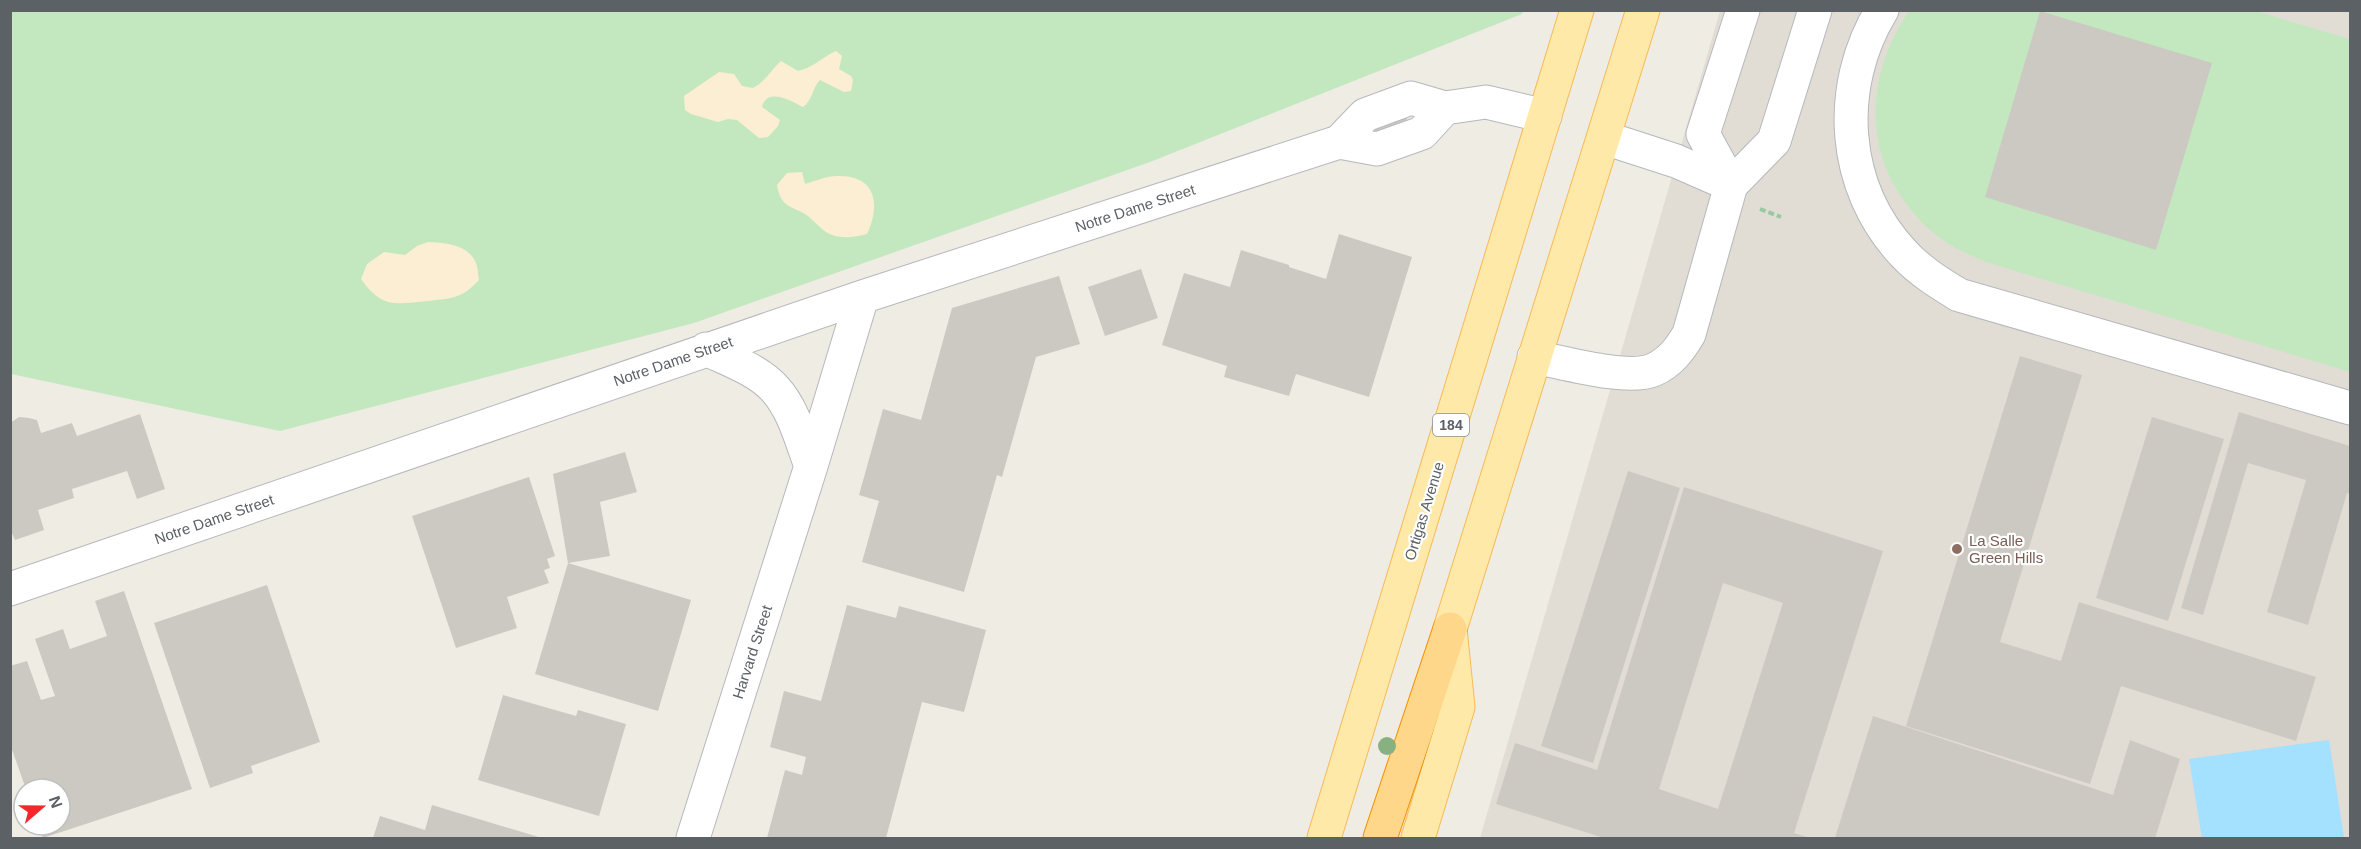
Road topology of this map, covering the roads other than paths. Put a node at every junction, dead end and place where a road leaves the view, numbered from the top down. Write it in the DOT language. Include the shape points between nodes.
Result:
graph roads {
  1 [pos="1577,10"];
  2 [pos="1643,10"];
  3 [pos="1743,10"];
  4 [pos="1815,10"];
  5 [pos="1882,10"];
  6 [pos="1545,116"];
  7 [pos="1605,138"];
  8 [pos="1731,185"];
  9 [pos="862,297"];
  10 [pos="706,349"];
  11 [pos="1534,357"];
  12 [pos="2350,408"];
  13 [pos="811,466"];
  14 [pos="10,589"];
  15 [pos="1450,629"];
  16 [pos="1382,833"];
  17 [pos="693,838"];
  18 [pos="1324,838"];
  19 [pos="1418,838"];
  1 -- 6 [label="main road, Ortigas Avenue / 184"];
  2 -- 7 [label="main road"];
  3 -- 8 [label="street" via="1703,134"];
  4 -- 8 [label="street" via="1774,141"];
  5 -- 12 [label="street" via="1858,62 1851,96 1850,130 1856,164 1866,197 1882,227 1930,277 1959,295"];
  6 -- 9 [label="street, Notre Dame Street" via="1486,102 1445,108 1411,98 1365,116 1339,142"];
  6 -- 18 [label="main road, Ortigas Avenue / 184"];
  7 -- 8 [label="street"];
  7 -- 11 [label="main road"];
  8 -- 11 [label="street" via="1689,334 1677,353 1652,370 1613,373"];
  9 -- 10 [label="street, Notre Dame Street"];
  9 -- 13 [label="street, Harvard Street"];
  10 -- 13 [label="street" via="750,370 775,388 791,413"];
  10 -- 14 [label="street, Notre Dame Street"];
  11 -- 15 [label="main road"];
  13 -- 17 [label="street, Harvard Street"];
  15 -- 16 [label="highway"];
  15 -- 19 [label="main road" via="1458,707"];
}
